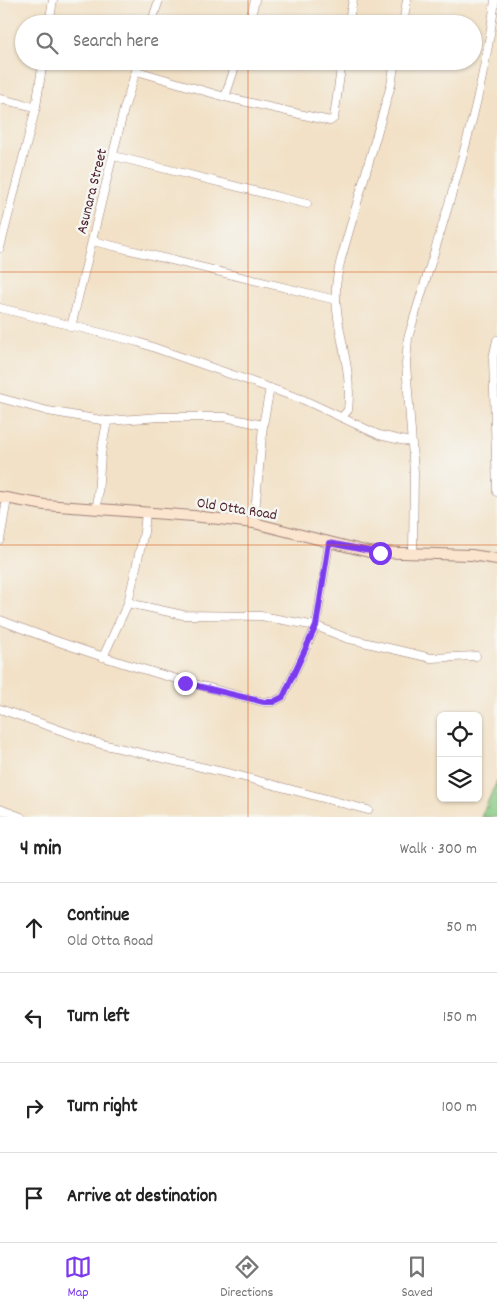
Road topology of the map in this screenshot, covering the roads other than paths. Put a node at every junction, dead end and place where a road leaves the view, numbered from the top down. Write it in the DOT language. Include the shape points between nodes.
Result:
graph roads {
  1 [pos="53,0"];
  2 [pos="159,0"];
  3 [pos="255,0"];
  4 [pos="353,0"];
  5 [pos="407,0"];
  6 [pos="495,0"];
  7 [pos="50,15"];
  8 [pos="154,15"];
  9 [pos="251,15"];
  10 [pos="350,15"];
  11 [pos="404,15"];
  12 [pos="42,70"];
  13 [pos="234,70"];
  14 [pos="341,70"];
  15 [pos="394,70"];
  16 [pos="136,71"];
  17 [pos="225,97"];
  18 [pos="0,99"];
  19 [pos="36,107"];
  20 [pos="114,156"];
  21 [pos="307,204"];
  22 [pos="3,223"];
  23 [pos="92,241"];
  24 [pos="0,248"];
  25 [pos="336,300"];
  26 [pos="0,308"];
  27 [pos="71,327"];
  28 [pos="497,340"];
  29 [pos="270,388"];
  30 [pos="0,398"];
  31 [pos="342,417"];
  32 [pos="107,421"];
  33 [pos="263,425"];
  34 [pos="410,442"];
  35 [pos="496,460"];
  36 [pos="497,492"];
  37 [pos="3,498"];
  38 [pos="97,508"];
  39 [pos="146,512"];
  40 [pos="254,523"];
  41 [pos="0,540"];
  42 [pos="329,543"];
  43 [pos="413,553"];
  44 [pos="497,559"];
  45 [pos="128,603"];
  46 [pos="0,620"];
  47 [pos="316,626"];
  48 [pos="476,656"];
  49 [pos="103,657"];
  50 [pos="0,709"];
  51 [pos="368,810"];
  52 [pos="4,813"];
  53 [pos="21,817"];
  1 -- 7 [label="street"];
  2 -- 8 [label="street"];
  3 -- 9 [label="street"];
  4 -- 10 [label="street"];
  5 -- 11 [label="street"];
  6 -- 34 [label="street" via="489,51 408,338"];
  12 -- 19 [label="street"];
  13 -- 17 [label="street"];
  14 -- 17 [label="street" via="334,118 330,121"];
  15 -- 25 [label="street" via="340,258"];
  16 -- 17 [label="street"];
  16 -- 20 [label="street, Asunara Street"];
  18 -- 19 [label="street"];
  19 -- 22 [label="street"];
  20 -- 21 [label="street"];
  20 -- 23 [label="street, Asunara Street"];
  22 -- 24 [label="street"];
  23 -- 25 [label="street"];
  23 -- 27 [label="street, Asunara Street"];
  25 -- 31 [label="street" via="348,366 348,410"];
  26 -- 27 [label="street"];
  27 -- 29 [label="street" via="138,342"];
  28 -- 35 [label="street" via="493,358"];
  29 -- 31 [label="street"];
  29 -- 33 [label="street"];
  30 -- 32 [label="street" via="48,411"];
  31 -- 34 [label="street" via="379,434"];
  32 -- 33 [label="street" via="224,417"];
  32 -- 38 [label="street" via="100,454"];
  33 -- 40 [label="street"];
  34 -- 43 [label="street" via="414,472"];
  35 -- 36 [label="street"];
  37 -- 38 [label="street, Old Otta Road" via="45,505"];
  37 -- 41 [label="street"];
  38 -- 39 [label="street, Old Otta Road"];
  39 -- 40 [label="street, Old Otta Road"];
  39 -- 45 [label="street"];
  40 -- 42 [label="street, Old Otta Road"];
  42 -- 43 [label="street, Old Otta Road" via="369,552"];
  42 -- 47 [label="street"];
  43 -- 44 [label="street, Old Otta Road"];
  45 -- 47 [label="street" via="183,615 261,616"];
  45 -- 49 [label="street"];
  46 -- 49 [label="street"];
  47 -- 48 [label="street" via="346,638 431,658"];
  47 -- 49 [label="street" via="283,697 273,702 185,683"];
  50 -- 51 [label="street" via="89,741"];
  52 -- 53 [label="street"];
}
